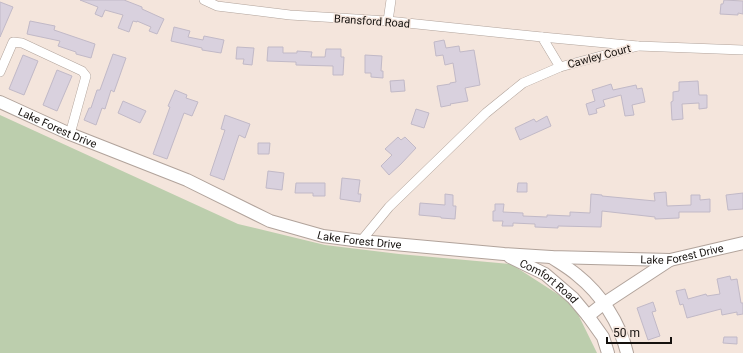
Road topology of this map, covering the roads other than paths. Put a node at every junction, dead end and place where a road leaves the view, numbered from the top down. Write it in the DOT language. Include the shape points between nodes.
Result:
graph roads {
  1 [pos="204,0"];
  2 [pos="391,0"];
  3 [pos="388,22"];
  4 [pos="542,37"];
  5 [pos="638,46"];
  6 [pos="743,50"];
  7 [pos="560,67"];
  8 [pos="0,72"];
  9 [pos="0,102"];
  10 [pos="70,134"];
  11 [pos="361,241"];
  12 [pos="743,243"];
  13 [pos="504,254"];
  14 [pos="551,257"];
  15 [pos="670,260"];
  16 [pos="603,304"];
  17 [pos="588,316"];
  18 [pos="608,353"];
  19 [pos="627,353"];
  1 -- 3 [label="street, Bransford Road" via="218,6 290,15"];
  2 -- 3 [label="street"];
  3 -- 4 [label="street, Bransford Road"];
  4 -- 5 [label="street, Bransford Road"];
  4 -- 7 [label="street"];
  5 -- 6 [label="street, Bransford Road"];
  5 -- 7 [label="street, Cawley Court"];
  7 -- 11 [label="street" via="523,83 486,113 389,207"];
  8 -- 10 [label="street" via="13,42 22,43 82,71 86,76"];
  9 -- 10 [label="street, Lake Forest Drive"];
  10 -- 11 [label="street, Lake Forest Drive" via="187,180 270,221 323,236"];
  11 -- 13 [label="street, Lake Forest Drive"];
  12 -- 15 [label="street, Lake Forest Drive"];
  13 -- 14 [label="street, Lake Forest Drive"];
  13 -- 17 [label="street, Comfort Road" via="545,274 573,298"];
  14 -- 15 [label="street, Lake Forest Drive"];
  14 -- 16 [label="street, Comfort Road" via="577,274 592,288"];
  15 -- 16 [label="street"];
  16 -- 17 [label="street"];
  16 -- 19 [label="street, Comfort Road" via="619,329"];
  17 -- 18 [label="street, Comfort Road" via="603,337"];
}
